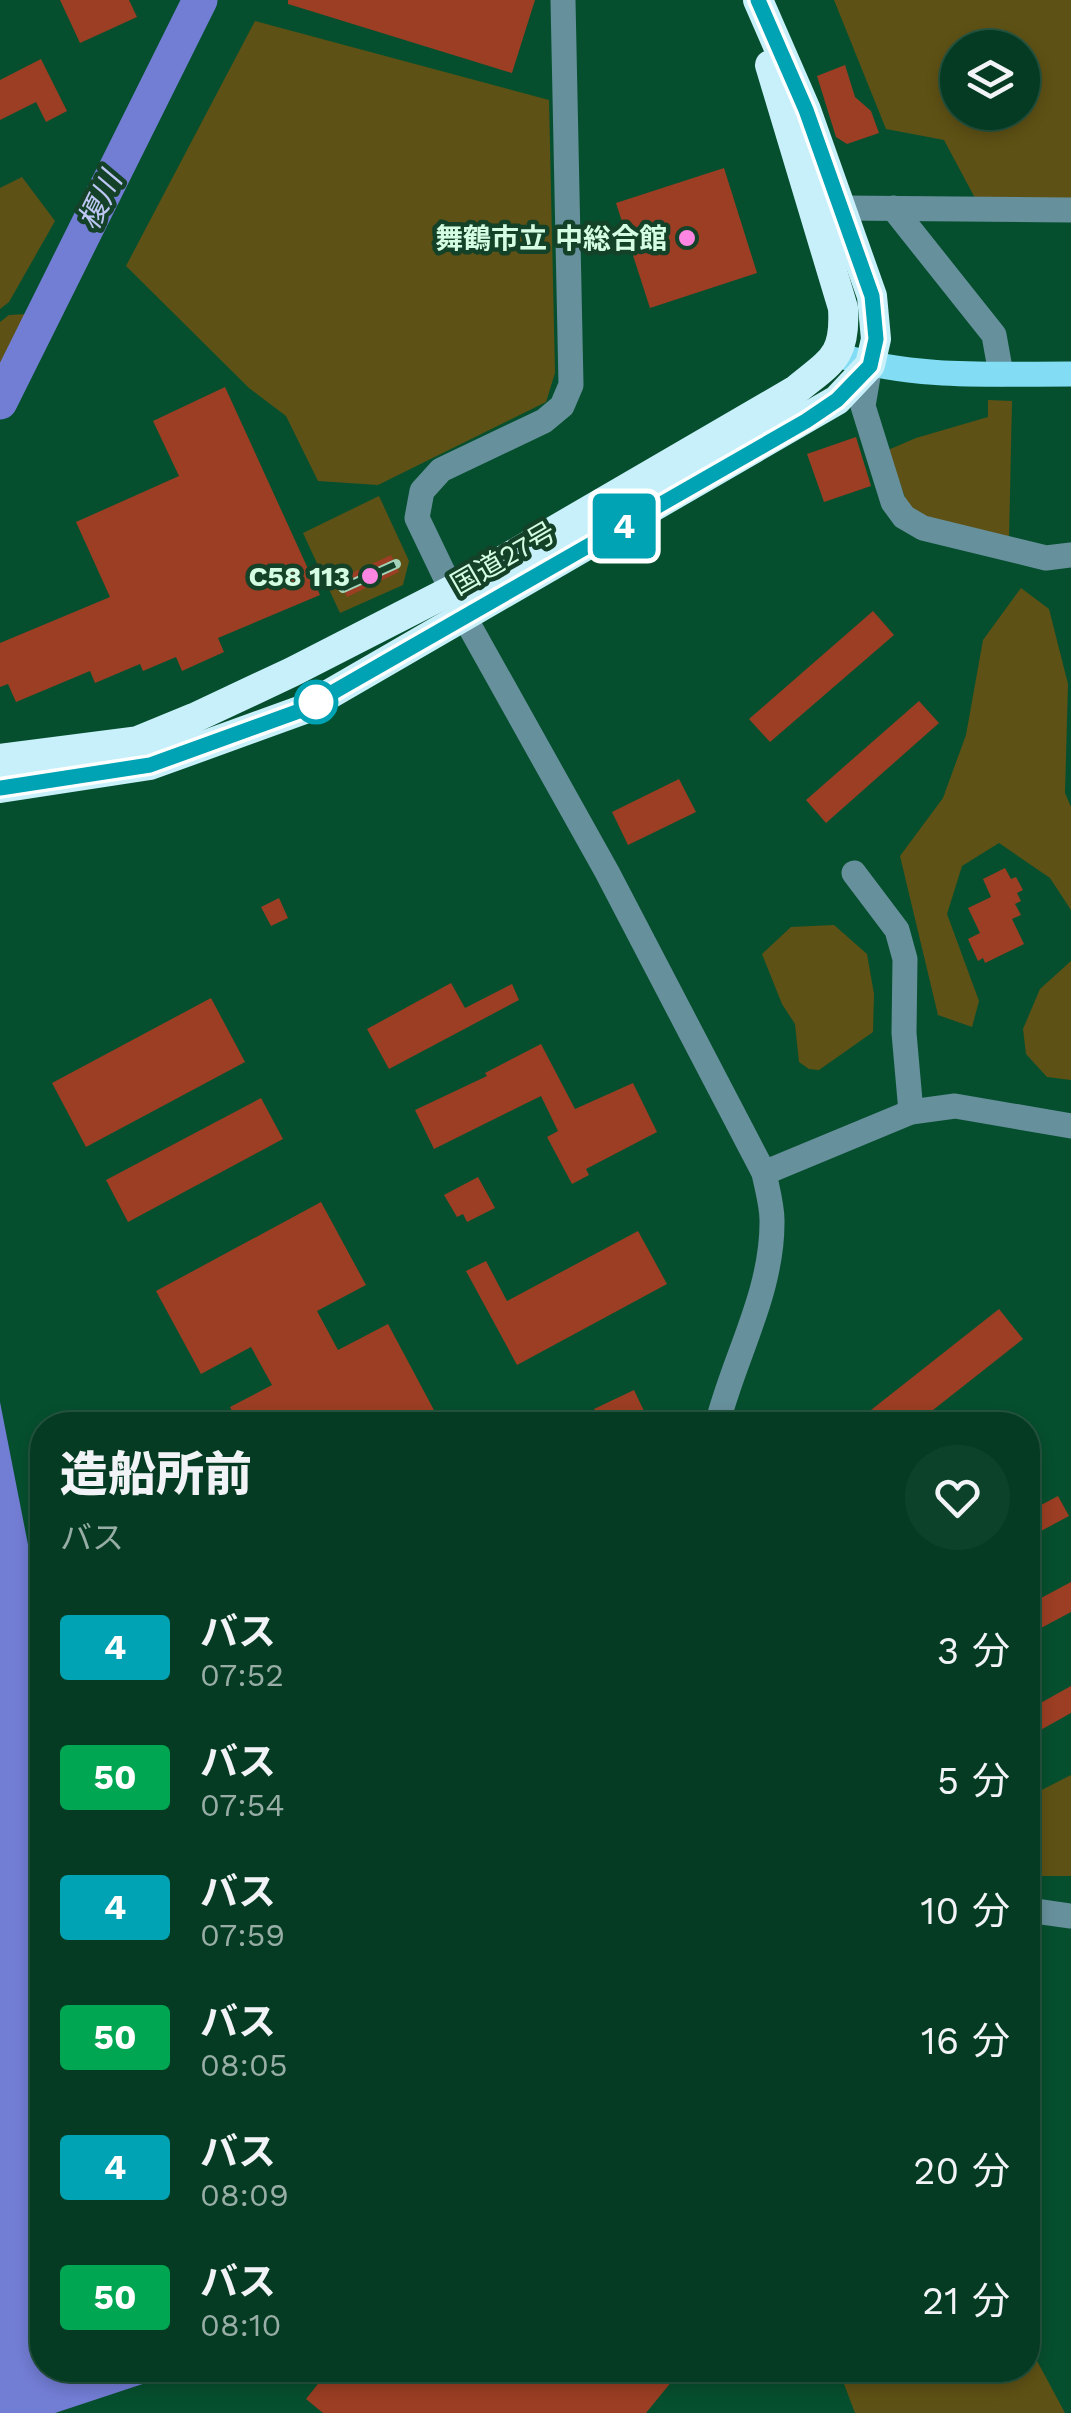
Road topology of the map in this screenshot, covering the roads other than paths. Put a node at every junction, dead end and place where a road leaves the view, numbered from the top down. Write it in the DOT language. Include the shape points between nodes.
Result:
graph roads {
  1 [pos="564,0"];
  2 [pos="756,0"];
  3 [pos="842,208"];
  4 [pos="892,208"];
  5 [pos="1071,210"];
  6 [pos="838,355"];
  7 [pos="870,366"];
  8 [pos="1001,374"];
  9 [pos="1071,374"];
  10 [pos="1058,556"];
  11 [pos="1071,579"];
  12 [pos="454,589"];
  13 [pos="465,618"];
  14 [pos="0,759"];
  15 [pos="0,788"];
  16 [pos="854,873"];
  17 [pos="912,1112"];
  18 [pos="1071,1126"];
  19 [pos="764,1173"];
  20 [pos="720,1412"];
  21 [pos="1040,1912"];
  22 [pos="1071,1916"];
  1 -- 12 [label="street" via="570,385 562,406 544,421 440,470 422,491 417,518"];
  2 -- 3 [label="highway"];
  2 -- 6 [label="highway" via="782,114 843,308"];
  3 -- 4 [label="street"];
  3 -- 7 [label="highway" via="872,296 876,339"];
  4 -- 5 [label="street"];
  4 -- 8 [label="street" via="994,335"];
  6 -- 7 [label="main road"];
  6 -- 12 [label="highway, 国道27号" via="796,390"];
  7 -- 8 [label="main road"];
  7 -- 10 [label="street" via="863,406 892,502 904,517 923,528"];
  7 -- 13 [label="highway, 国道27号" via="806,421"];
  8 -- 9 [label="main road"];
  10 -- 11 [label="street"];
  12 -- 13 [label="street"];
  12 -- 14 [label="highway, 国道27号" via="138,741"];
  13 -- 15 [label="highway, 国道27号" via="302,710 228,739 150,765"];
  13 -- 19 [label="street"];
  16 -- 17 [label="street" via="896,930 905,959"];
  17 -- 18 [label="street" via="956,1106"];
  17 -- 19 [label="street"];
  19 -- 20 [label="street" via="772,1218 766,1272"];
  21 -- 22 [label="street"];
}
